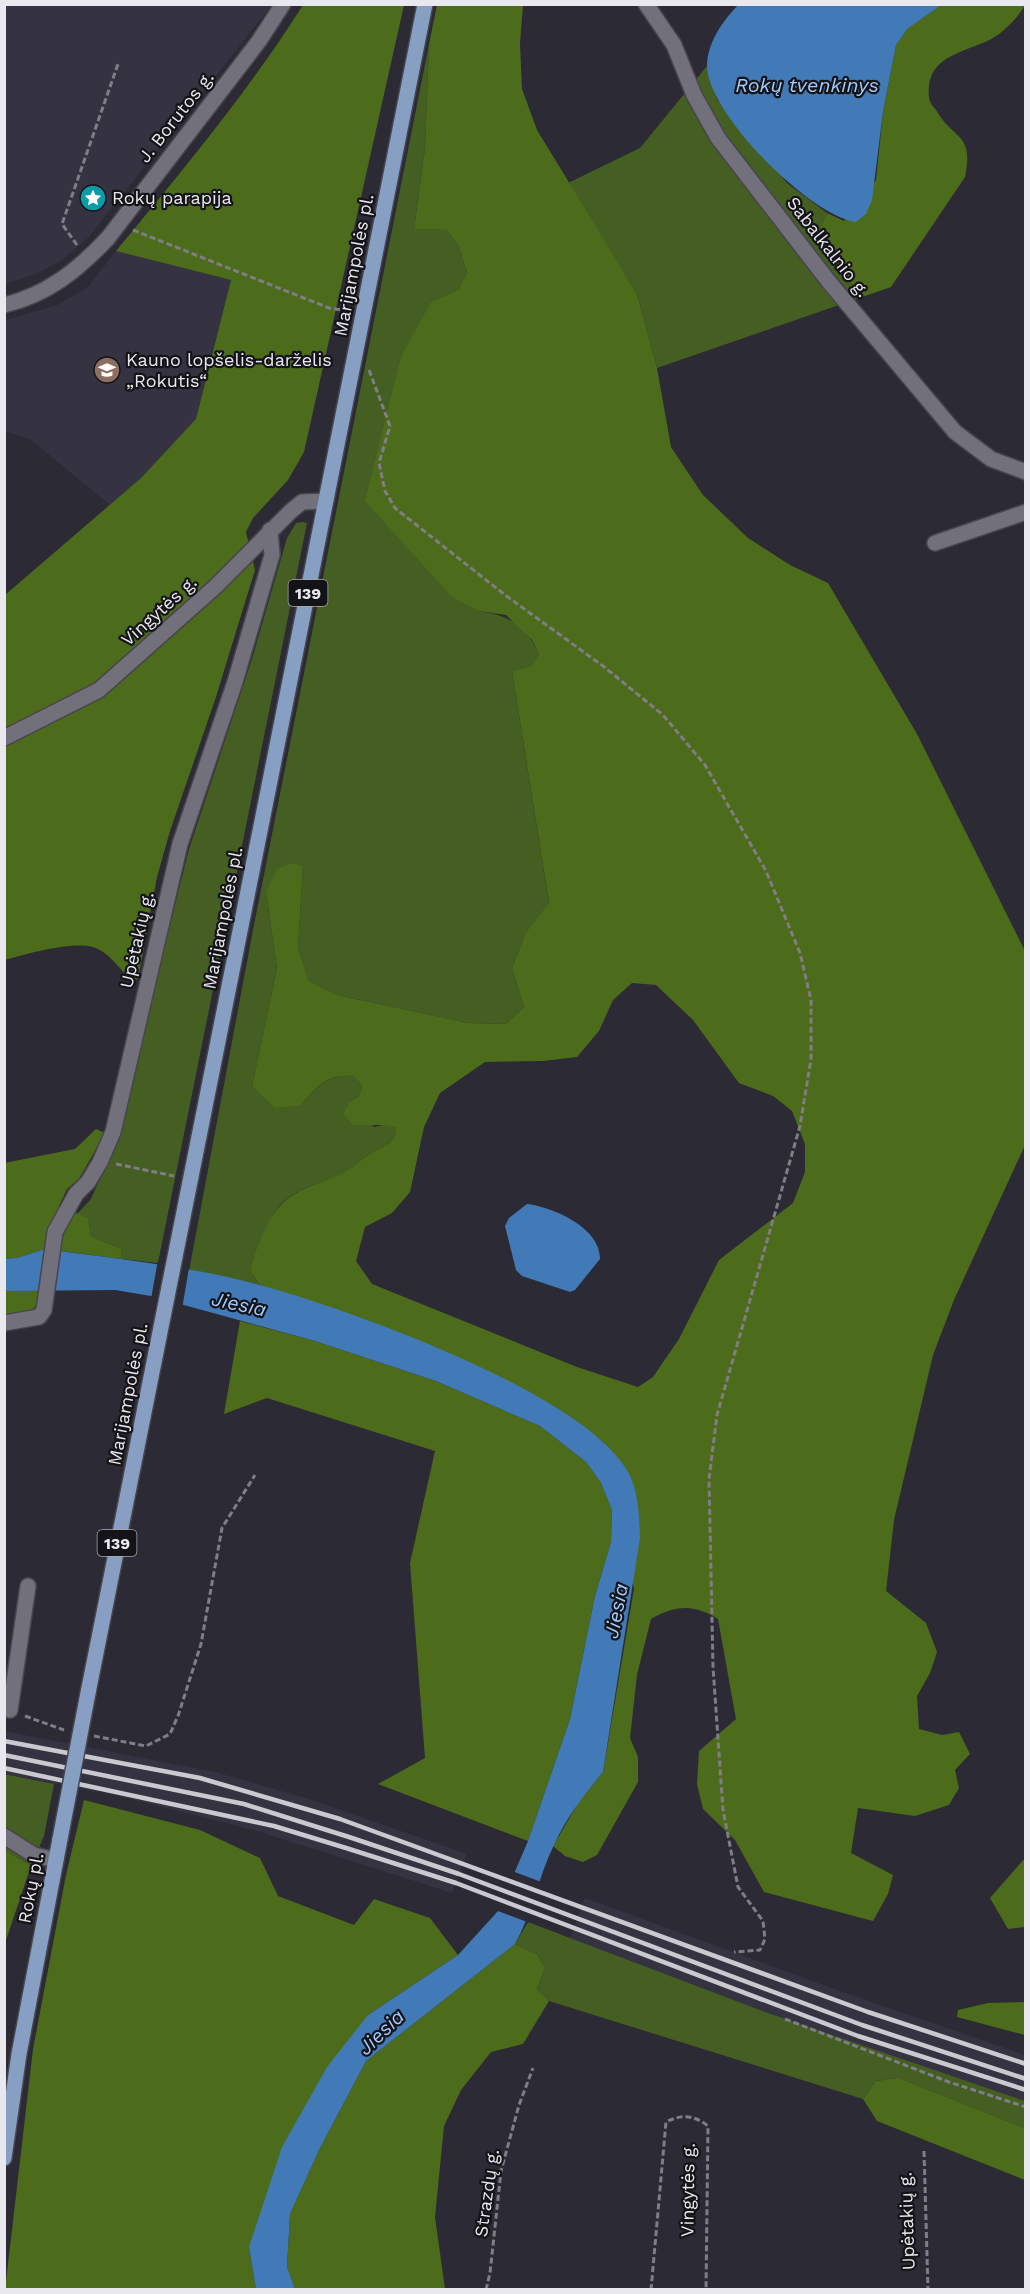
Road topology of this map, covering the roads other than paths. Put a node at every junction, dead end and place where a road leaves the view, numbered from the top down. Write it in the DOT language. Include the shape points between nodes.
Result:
graph roads {
  1 [pos="283,4"];
  2 [pos="425,4"];
  3 [pos="646,4"];
  4 [pos="4,305"];
  5 [pos="1026,472"];
  6 [pos="326,501"];
  7 [pos="1026,512"];
  8 [pos="270,530"];
  9 [pos="935,543"];
  10 [pos="4,738"];
  11 [pos="4,1323"];
  12 [pos="28,1586"];
  13 [pos="10,1710"];
  14 [pos="4,1836"];
  15 [pos="60,1839"];
  16 [pos="56,1860"];
  17 [pos="4,2158"];
  1 -- 4 [label="street, J. Borutos g." via="260,40 108,238 59,282 40,294"];
  2 -- 6 [label="main road, Marijampolės pl. / 139"];
  3 -- 5 [label="street, Sabalkalnio g." via="674,45 694,95 718,138 829,282 955,432 991,459"];
  6 -- 8 [label="street, Vingytės g." via="302,502"];
  6 -- 15 [label="main road, Marijampolės pl. / 139, bridge"];
  7 -- 9 [label="street"];
  8 -- 10 [label="street, Vingytės g." via="215,586 99,690"];
  8 -- 11 [label="street, Upėtakių g." via="272,555 235,682 180,844 112,1132 100,1162 59,1224 50,1255 44,1310 39,1317"];
  12 -- 13 [label="street"];
  14 -- 16 [label="street" via="34,1855"];
  15 -- 16 [label="main road, Rokų pl. / 139"];
  16 -- 17 [label="main road, Rokų pl. / 139" via="19,2054"];
}
